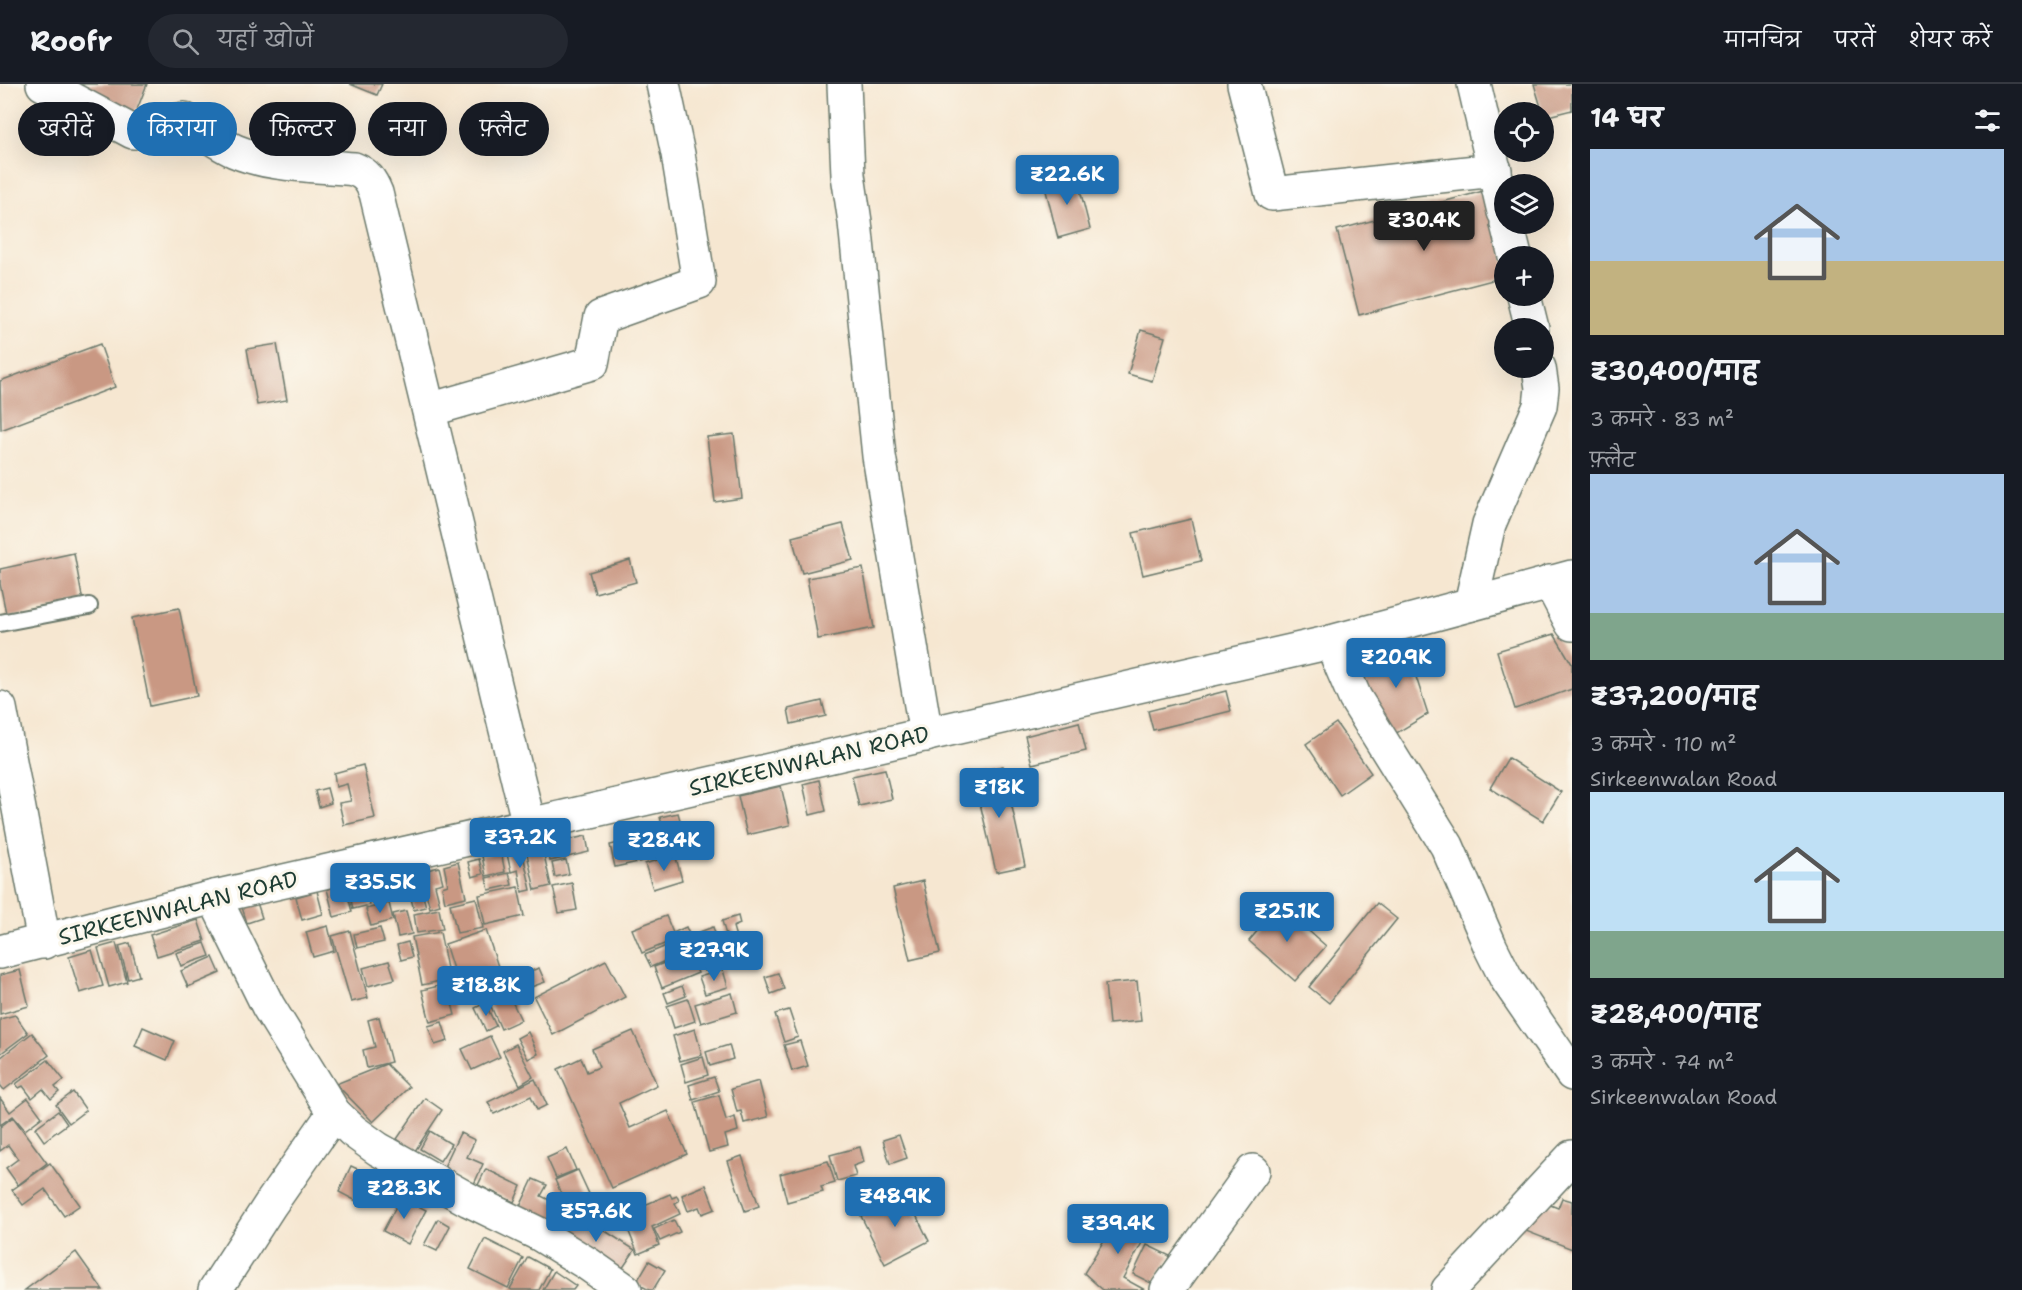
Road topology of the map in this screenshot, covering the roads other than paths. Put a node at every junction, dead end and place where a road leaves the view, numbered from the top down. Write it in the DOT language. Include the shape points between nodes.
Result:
graph roads {
  1 [pos="43,84"];
  2 [pos="663,84"];
  3 [pos="844,84"];
  4 [pos="1244,84"];
  5 [pos="1474,84"];
  6 [pos="1495,170"];
  7 [pos="1496,174"];
  8 [pos="1540,378"];
  9 [pos="429,410"];
  10 [pos="1561,579"];
  11 [pos="1471,604"];
  12 [pos="89,606"];
  13 [pos="0,623"];
  14 [pos="1572,624"];
  15 [pos="1331,642"];
  16 [pos="0,708"];
  17 [pos="926,735"];
  18 [pos="7,776"];
  19 [pos="529,825"];
  20 [pos="214,897"];
  21 [pos="44,942"];
  22 [pos="0,952"];
  23 [pos="1572,1074"];
  24 [pos="334,1113"];
  25 [pos="1572,1157"];
  26 [pos="1252,1171"];
  27 [pos="215,1290"];
  28 [pos="625,1290"];
  29 [pos="1167,1290"];
  30 [pos="1448,1290"];
  1 -- 9 [label="street" via="133,132 184,119 248,156 363,173 376,193"];
  2 -- 9 [label="street" via="699,282 601,317 592,363"];
  3 -- 17 [label="street" via="848,175 879,456"];
  4 -- 6 [label="street" via="1272,194"];
  5 -- 6 [label="street"];
  6 -- 7 [label="street"];
  8 -- 11 [label="street" via="1540,406 1490,524"];
  9 -- 19 [label="street"];
  10 -- 11 [label="street, SIRKEENWALAN ROAD"];
  10 -- 14 [label="street"];
  11 -- 15 [label="street, SIRKEENWALAN ROAD"];
  12 -- 13 [label="lane"];
  15 -- 17 [label="street, SIRKEENWALAN ROAD"];
  15 -- 23 [label="street" via="1355,698 1447,846 1506,978"];
  16 -- 18 [label="street"];
  17 -- 19 [label="street, SIRKEENWALAN ROAD"];
  18 -- 21 [label="street"];
  19 -- 20 [label="street, SIRKEENWALAN ROAD"];
  20 -- 21 [label="street, SIRKEENWALAN ROAD"];
  20 -- 24 [label="street" via="268,1005"];
  21 -- 22 [label="street, SIRKEENWALAN ROAD"];
  24 -- 27 [label="street"];
  24 -- 28 [label="street" via="378,1149 468,1200 539,1234"];
  25 -- 30 [label="street"];
  26 -- 29 [label="street"];
}
